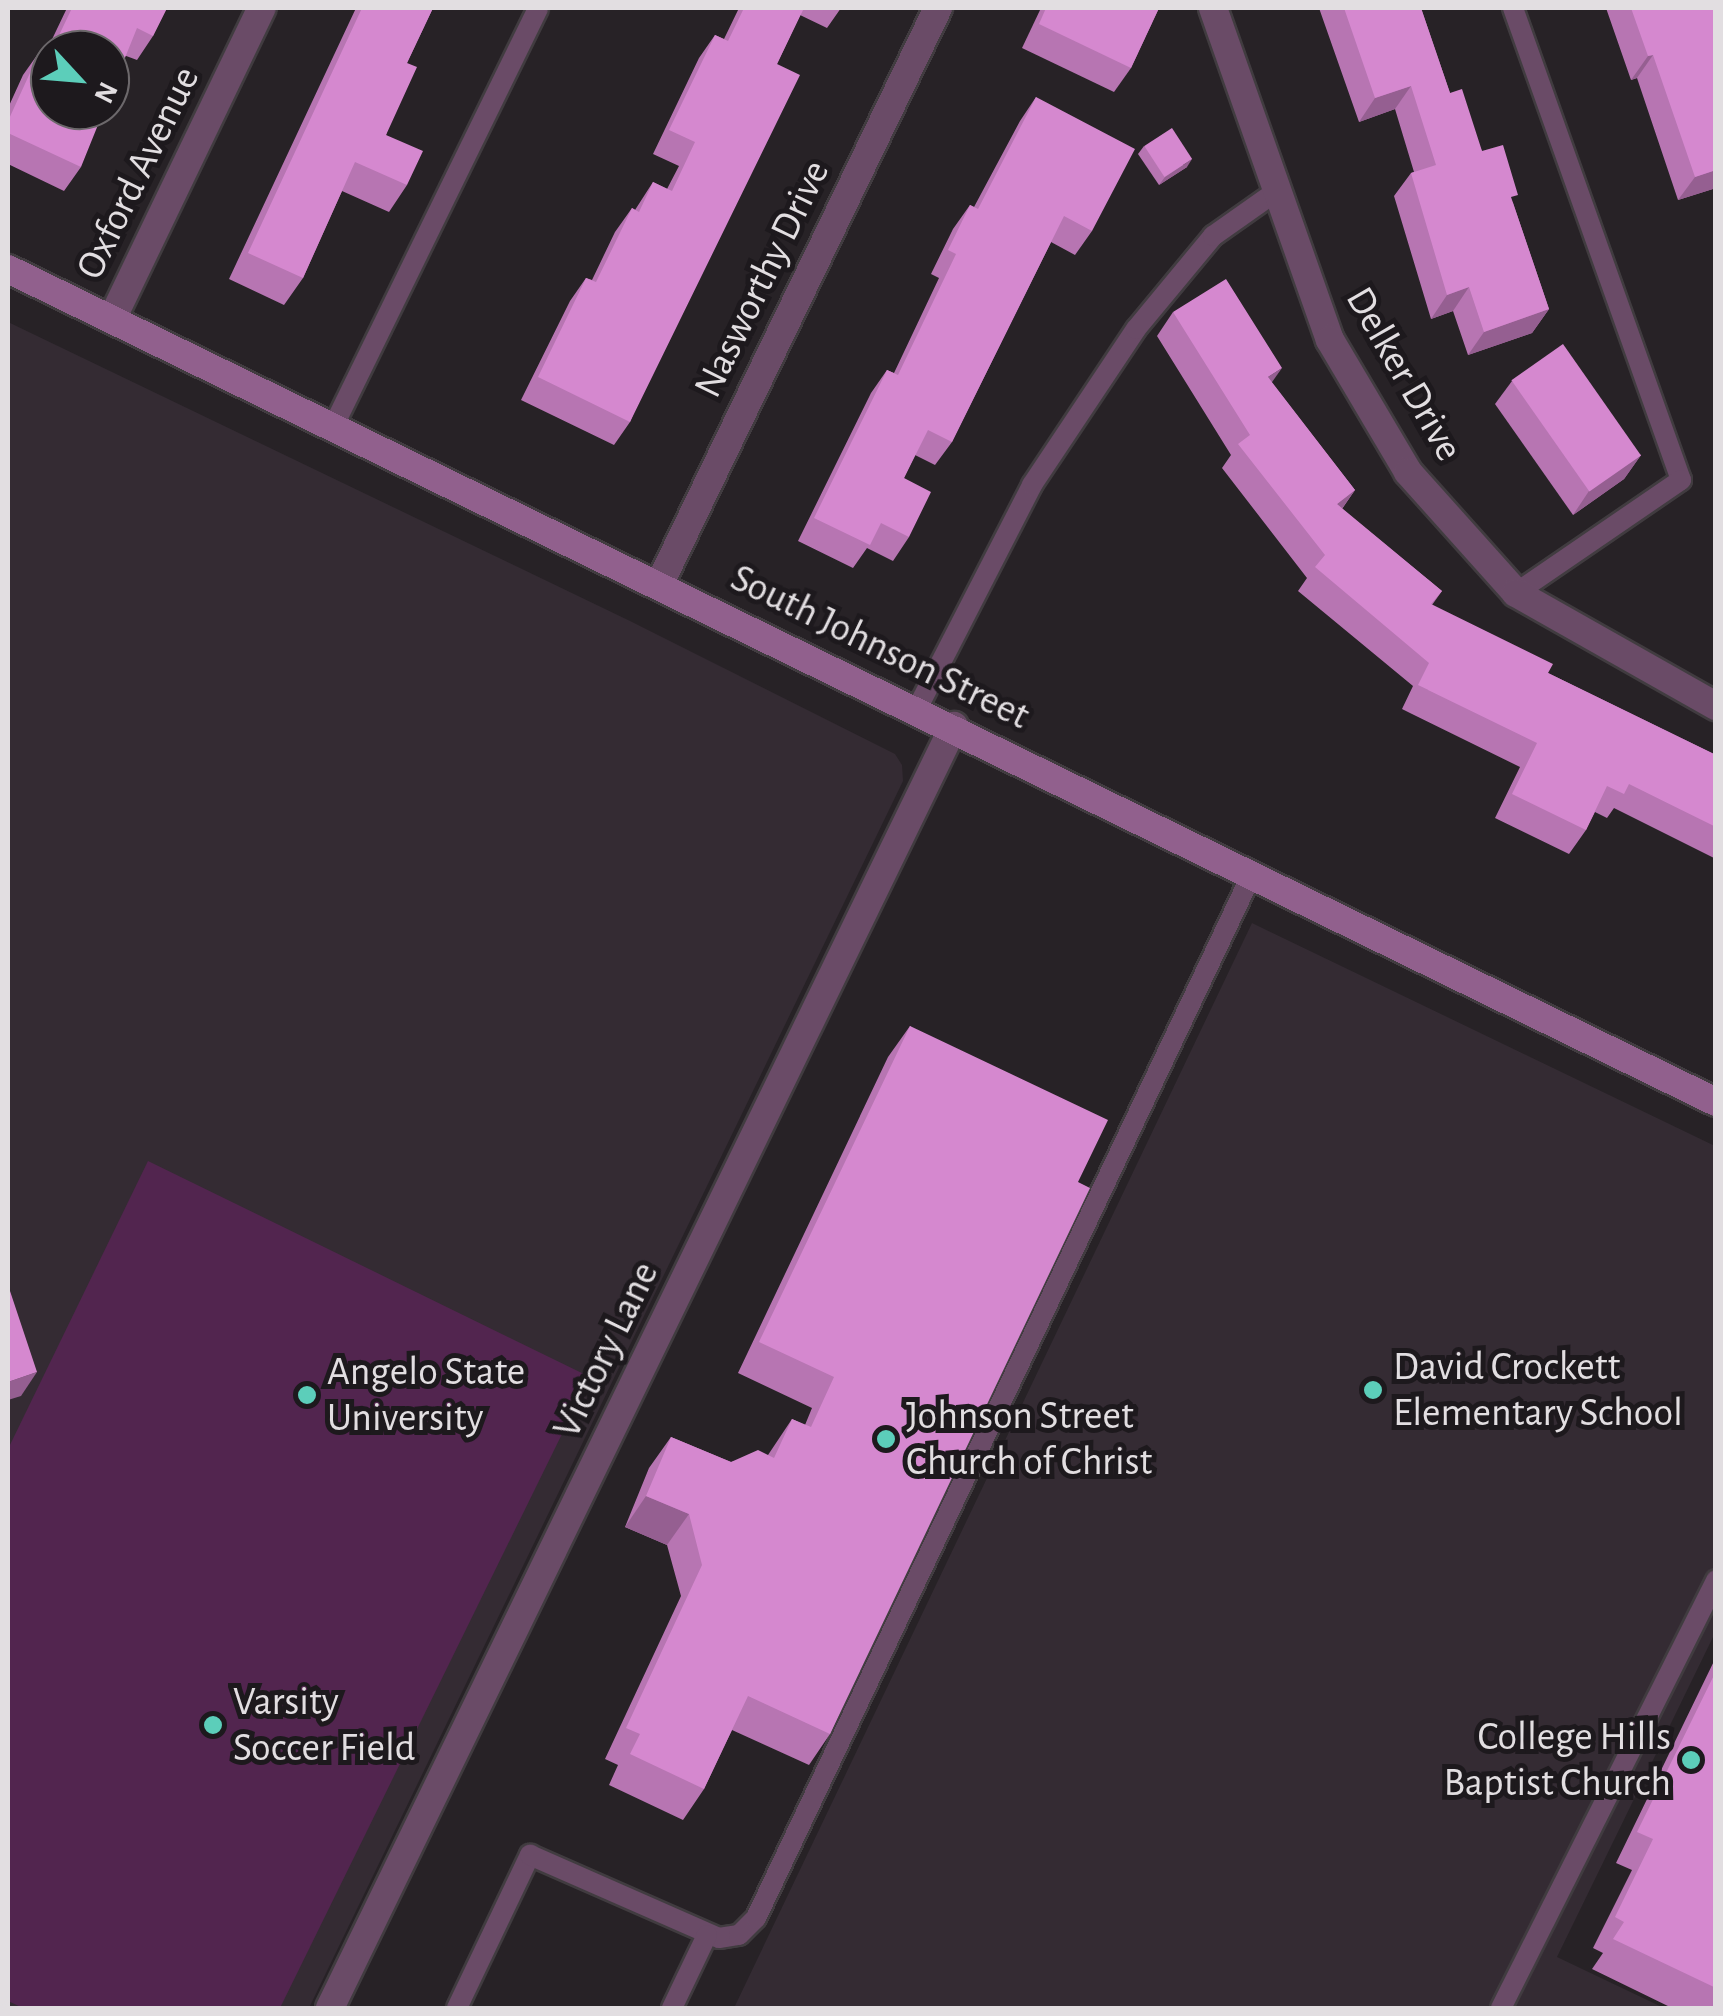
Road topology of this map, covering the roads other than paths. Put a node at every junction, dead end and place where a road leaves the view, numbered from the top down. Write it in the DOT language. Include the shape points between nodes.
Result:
graph roads {
  1 [pos="262,8"];
  2 [pos="538,8"];
  3 [pos="938,8"];
  4 [pos="1213,8"];
  5 [pos="1513,8"];
  6 [pos="1274,192"];
  7 [pos="8,270"];
  8 [pos="112,320"];
  9 [pos="333,427"];
  10 [pos="659,585"];
  11 [pos="1516,593"];
  12 [pos="1716,706"];
  13 [pos="917,709"];
  14 [pos="954,726"];
  15 [pos="1252,874"];
  16 [pos="1714,1098"];
  17 [pos="1716,1580"];
  18 [pos="707,1935"];
  19 [pos="330,2008"];
  20 [pos="457,2008"];
  21 [pos="672,2008"];
  22 [pos="1502,2008"];
  1 -- 8 [label="street, Oxford Avenue"];
  2 -- 9 [label="lane"];
  3 -- 10 [label="street, Nasworthy Drive"];
  4 -- 6 [label="street, Delker Drive"];
  5 -- 11 [label="lane" via="1681,480"];
  6 -- 11 [label="street, Delker Drive" via="1330,340 1408,472"];
  6 -- 13 [label="lane" via="1213,236 1136,329 1032,486"];
  7 -- 8 [label="main road, South Johnson Street"];
  8 -- 9 [label="main road, South Johnson Street"];
  9 -- 10 [label="main road, South Johnson Street"];
  10 -- 13 [label="main road, South Johnson Street"];
  11 -- 12 [label="street, Delker Drive"];
  13 -- 14 [label="main road, South Johnson Street"];
  14 -- 15 [label="main road, South Johnson Street"];
  14 -- 19 [label="street, Victory Lane"];
  15 -- 16 [label="main road, South Johnson Street"];
  15 -- 18 [label="lane" via="762,1908 739,1935"];
  17 -- 22 [label="lane"];
  18 -- 20 [label="lane" via="530,1854"];
  18 -- 21 [label="lane"];
}
